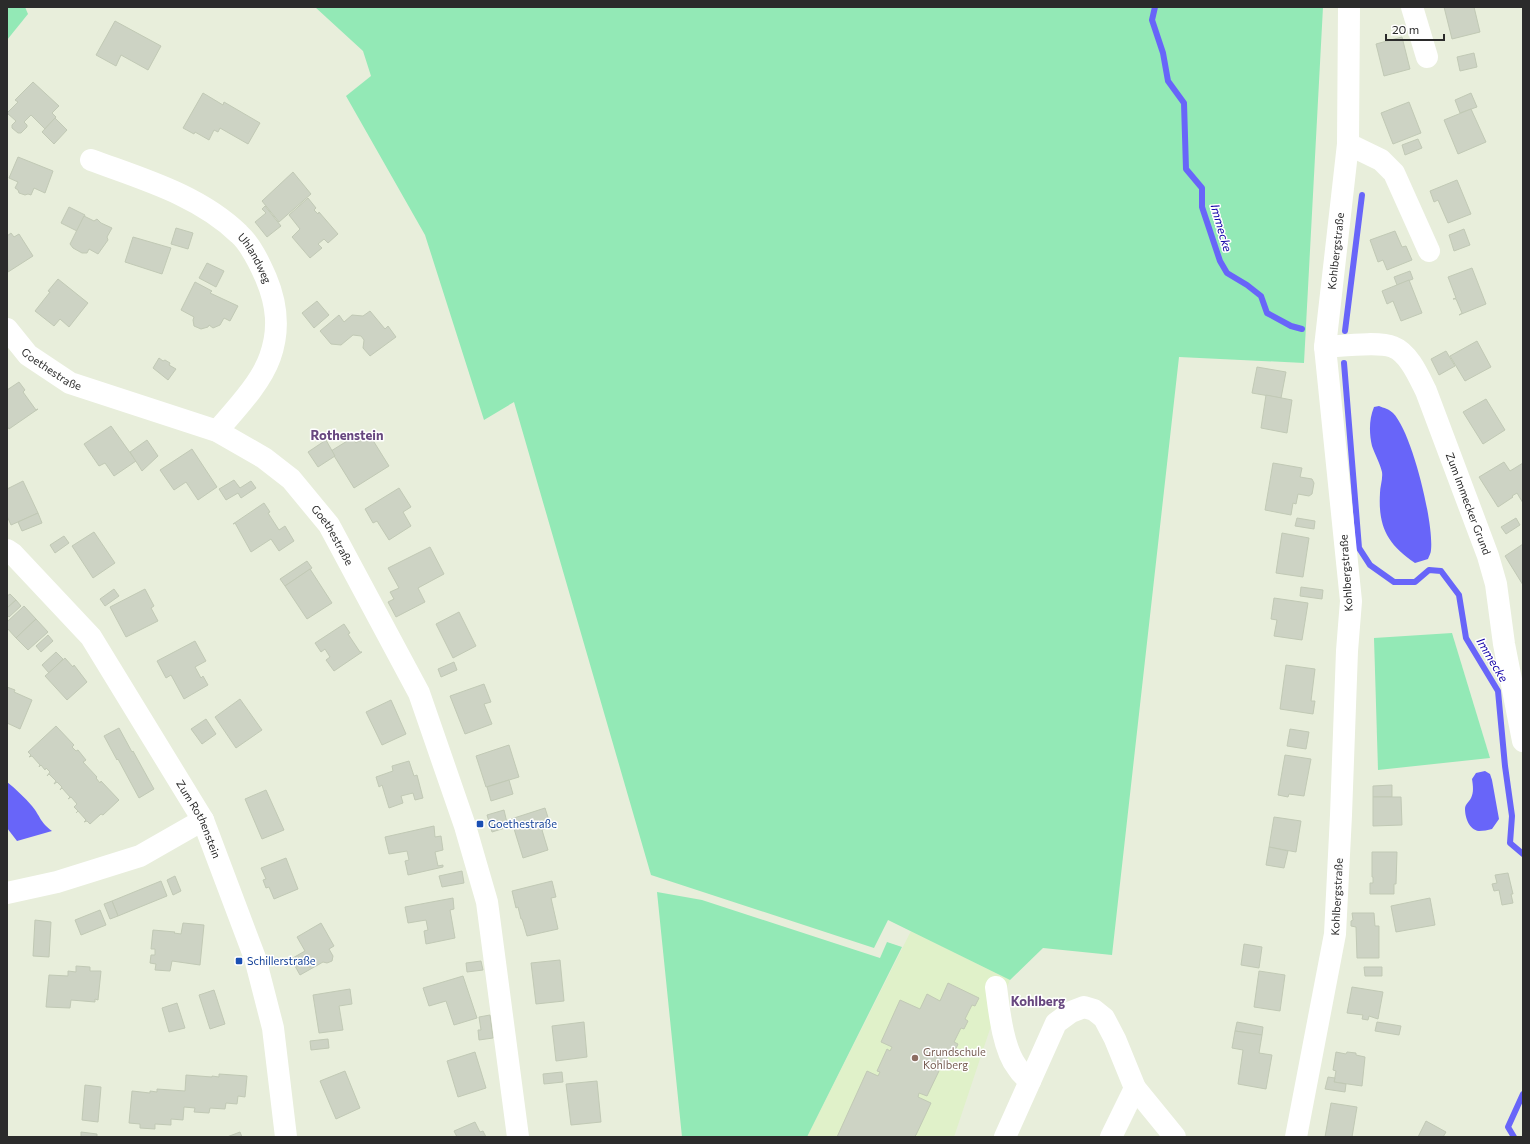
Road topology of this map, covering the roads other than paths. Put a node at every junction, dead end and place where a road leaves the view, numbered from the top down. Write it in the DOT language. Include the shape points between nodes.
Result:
graph roads {
  1 [pos="1349,7"];
  2 [pos="1412,7"];
  3 [pos="1427,58"];
  4 [pos="1348,144"];
  5 [pos="91,160"];
  6 [pos="1429,251"];
  7 [pos="7,329"];
  8 [pos="1325,347"];
  9 [pos="217,431"];
  10 [pos="7,550"];
  11 [pos="1523,741"];
  12 [pos="203,820"];
  13 [pos="7,893"];
  14 [pos="996,987"];
  15 [pos="1030,1081"];
  16 [pos="1135,1088"];
  17 [pos="286,1137"];
  18 [pos="518,1137"];
  19 [pos="1005,1137"];
  20 [pos="1111,1137"];
  21 [pos="1175,1137"];
  22 [pos="1296,1137"];
  1 -- 4 [label="street, Kohlbergstraße"];
  2 -- 3 [label="street"];
  4 -- 6 [label="street" via="1381,160 1394,173"];
  4 -- 8 [label="street, Kohlbergstraße"];
  5 -- 9 [label="street, Uhlandweg" via="178,192 240,234 258,259 274,301 277,327 270,358 253,389"];
  7 -- 9 [label="street, Goethestraße" via="28,355 70,383"];
  8 -- 11 [label="street, Zum Immecker Grund" via="1393,347 1402,353 1416,370 1488,556 1496,584 1504,644"];
  8 -- 22 [label="street, Kohlbergstraße" via="1351,601 1335,934"];
  9 -- 18 [label="street, Goethestraße" via="264,458 290,479 329,525 419,693 466,826 487,902"];
  10 -- 12 [label="street, Zum Rothenstein" via="91,637"];
  12 -- 13 [label="street" via="140,856 57,882"];
  12 -- 17 [label="street, Zum Rothenstein" via="257,965 273,1028"];
  14 -- 15 [label="street" via="1002,1027 1011,1057 1017,1068"];
  15 -- 16 [label="street" via="1056,1023 1071,1012 1084,1007 1094,1010 1104,1018"];
  15 -- 19 [label="street"];
  16 -- 20 [label="street"];
  16 -- 21 [label="street"];
}
